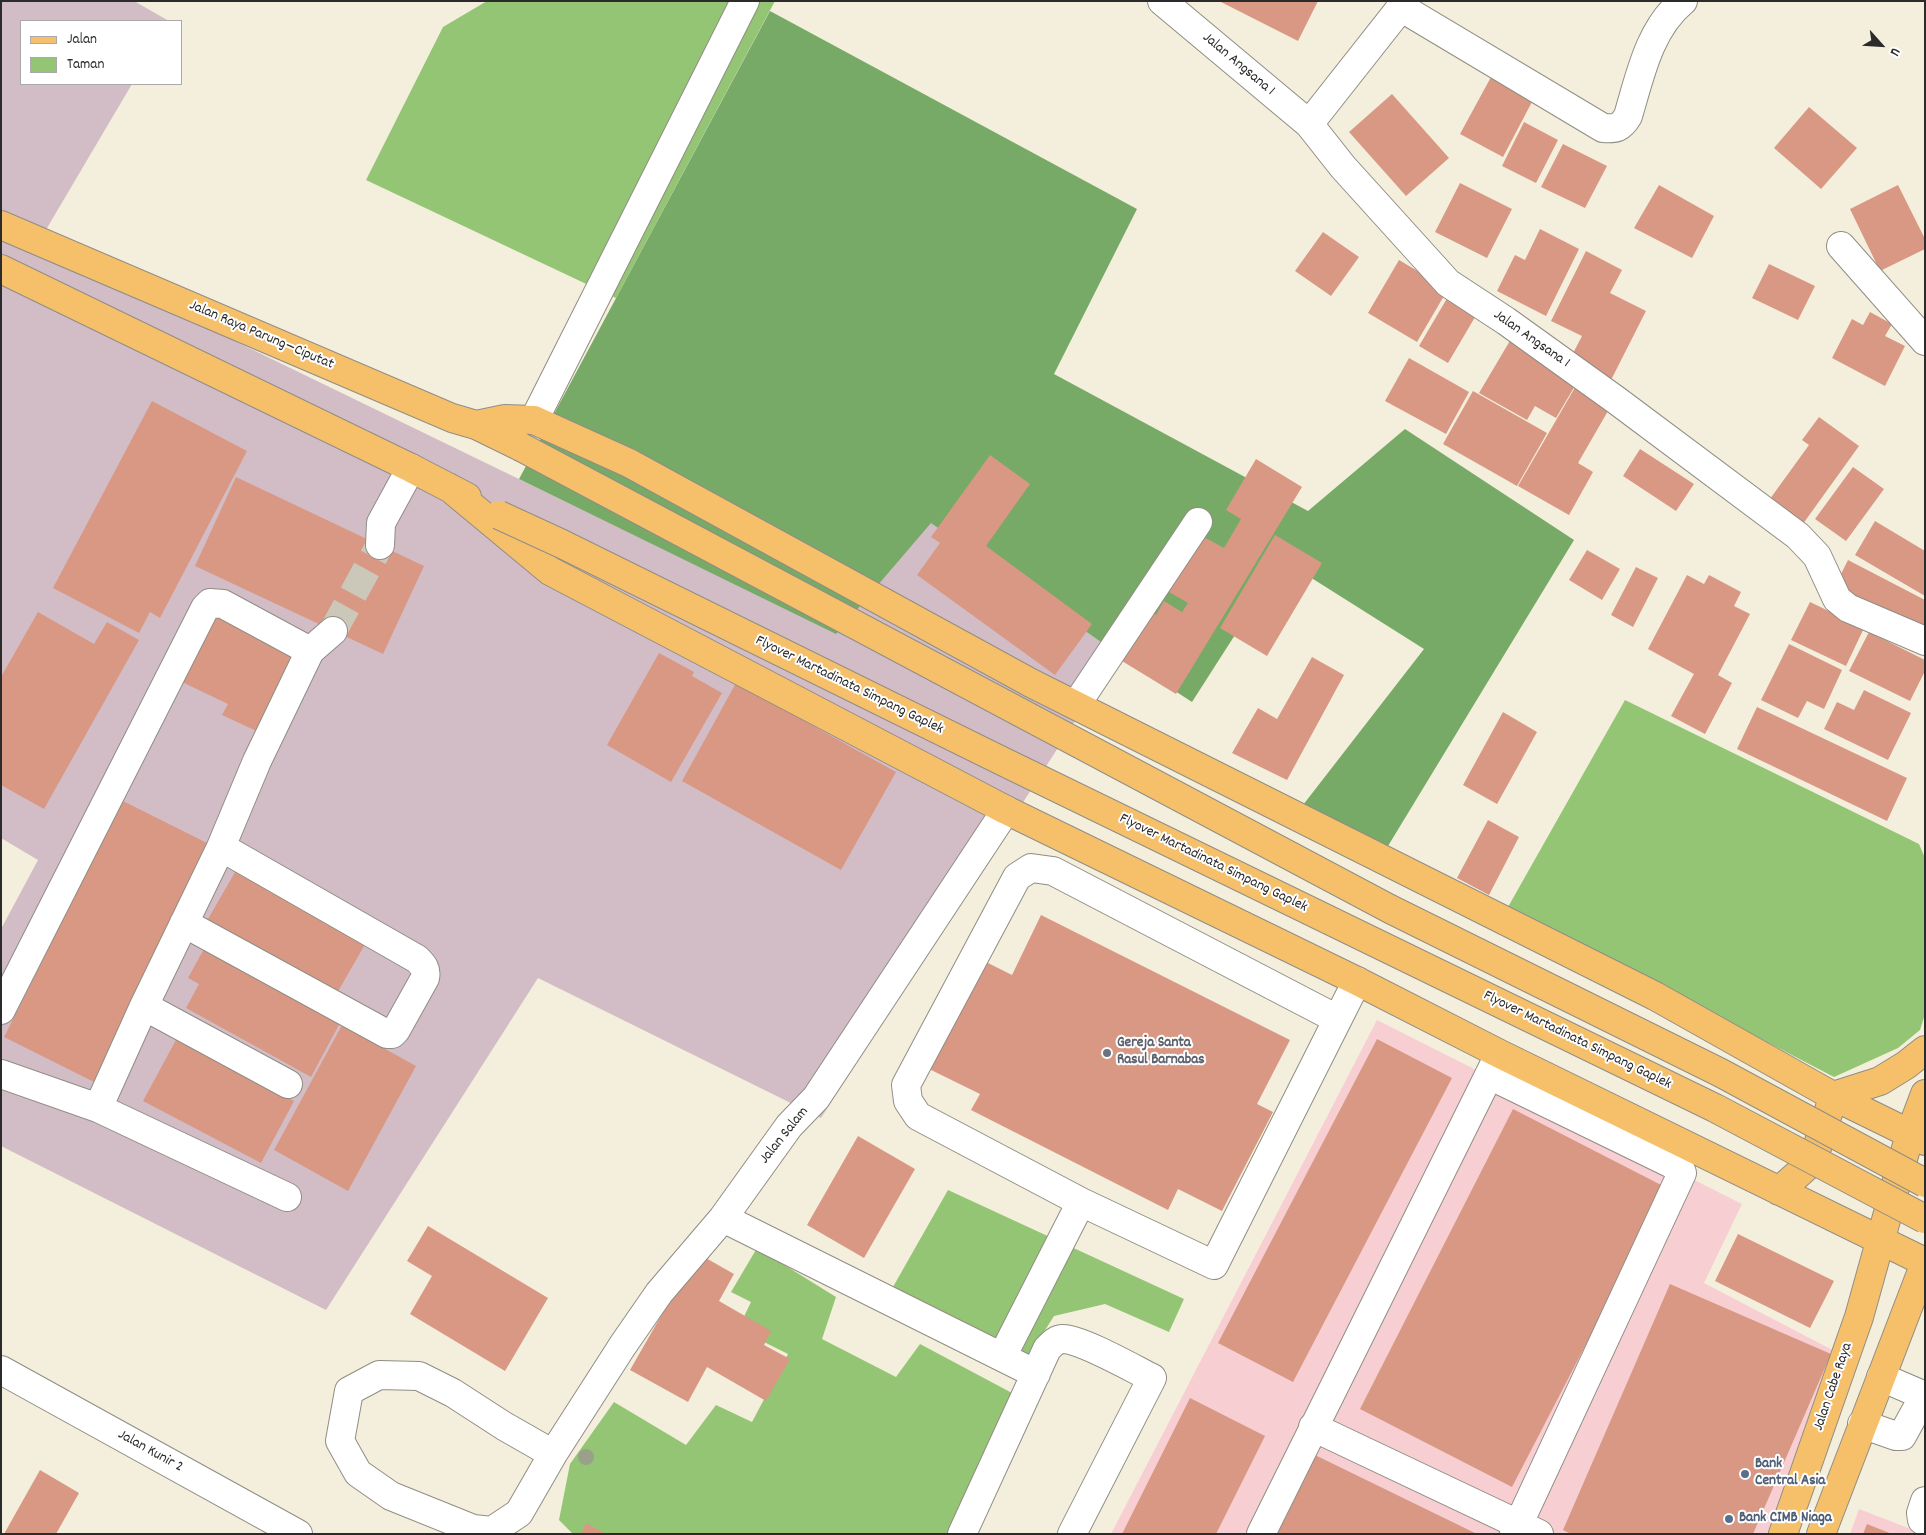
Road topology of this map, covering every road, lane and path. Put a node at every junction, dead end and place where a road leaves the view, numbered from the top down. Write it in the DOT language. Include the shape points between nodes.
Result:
graph roads {
  1 [pos="745,1"];
  2 [pos="1162,1"];
  3 [pos="1683,1"];
  4 [pos="1404,5"];
  5 [pos="1309,124"];
  6 [pos="1,225"];
  7 [pos="1841,246"];
  8 [pos="1,269"];
  9 [pos="1925,341"];
  10 [pos="534,420"];
  11 [pos="476,425"];
  12 [pos="411,468"];
  13 [pos="450,488"];
  14 [pos="1198,522"];
  15 [pos="380,545"];
  16 [pos="333,631"];
  17 [pos="1925,641"];
  18 [pos="310,652"];
  19 [pos="1076,705"];
  20 [pos="1006,810"];
  21 [pos="221,847"];
  22 [pos="184,923"];
  23 [pos="1357,981"];
  24 [pos="144,1006"];
  25 [pos="1,1010"];
  26 [pos="1337,1018"];
  27 [pos="1925,1050"];
  28 [pos="1494,1064"];
  29 [pos="1,1074"];
  30 [pos="288,1084"];
  31 [pos="1925,1094"];
  32 [pos="1833,1096"];
  33 [pos="98,1108"];
  34 [pos="1918,1138"];
  35 [pos="1925,1183"];
  36 [pos="1779,1191"];
  37 [pos="287,1197"];
  38 [pos="1081,1202"];
  39 [pos="723,1218"];
  40 [pos="1925,1219"];
  41 [pos="1880,1239"];
  42 [pos="1925,1262"];
  43 [pos="1002,1357"];
  44 [pos="1,1370"];
  45 [pos="1036,1374"];
  46 [pos="1881,1377"];
  47 [pos="1925,1395"];
  48 [pos="1862,1424"];
  49 [pos="1313,1427"];
  50 [pos="553,1454"];
  51 [pos="1925,1502"];
  52 [pos="1925,1522"];
  53 [pos="1524,1531"];
  54 [pos="298,1534"];
  55 [pos="962,1534"];
  56 [pos="1072,1534"];
  57 [pos="1260,1534"];
  58 [pos="1783,1534"];
  59 [pos="1821,1534"];
  1 -- 10 [label="street"];
  2 -- 5 [label="street, Jalan Angsana 1"];
  3 -- 4 [label="street" via="1665,20 1649,49 1628,116 1623,125 1614,129 1603,128"];
  4 -- 5 [label="street"];
  5 -- 17 [label="street, Jalan Angsana 1" via="1343,168 1448,283 1616,400 1798,536 1817,556 1837,599 1848,608"];
  6 -- 11 [label="main road, Jalan Raya Parung—Ciputat" via="443,414"];
  7 -- 9 [label="street"];
  8 -- 12 [label="main road"];
  10 -- 11 [label="main road" via="505,419"];
  10 -- 19 [label="main road" via="629,463"];
  11 -- 35 [label="main road, Jalan Raya Parung—Ciputat, bridge" via="521,446 1390,909 1721,1072"];
  12 -- 13 [label="main road"];
  12 -- 15 [label="street" via="381,523"];
  13 -- 20 [label="main road" via="550,571"];
  13 -- 40 [label="main road, Flyover Martadinata Simpang Gaplek, bridge" via="1010,766 1706,1104"];
  14 -- 19 [label="street"];
  16 -- 18 [label="street"];
  18 -- 21 [label="street" via="257,761"];
  18 -- 25 [label="street" via="222,604 210,604 205,608"];
  19 -- 32 [label="main road" via="1655,996"];
  20 -- 23 [label="main road"];
  20 -- 39 [label="street, Jalan Salam" via="816,1098 789,1126"];
  21 -- 22 [label="street"];
  21 -- 22 [label="street" via="417,959 424,966 425,978 396,1030 386,1034"];
  22 -- 24 [label="street"];
  23 -- 26 [label="street"];
  23 -- 28 [label="main road"];
  24 -- 30 [label="street"];
  24 -- 33 [label="street"];
  26 -- 38 [label="street" via="1214,1264"];
  26 -- 38 [label="street" via="1053,871 1031,868 1017,877 906,1085 908,1101 918,1116"];
  27 -- 32 [label="main road" via="1880,1080"];
  28 -- 36 [label="main road"];
  28 -- 49 [label="street"];
  28 -- 53 [label="street" via="1680,1168 1682,1173"];
  29 -- 33 [label="street"];
  31 -- 34 [label="main road, Jalan Cabe Raya"];
  32 -- 34 [label="main road"];
  32 -- 36 [label="main road" via="1818,1145 1806,1166"];
  33 -- 37 [label="street"];
  34 -- 41 [label="main road, Jalan Cabe Raya"];
  36 -- 41 [label="main road"];
  38 -- 43 [label="street"];
  39 -- 43 [label="street"];
  39 -- 50 [label="street, Jalan Salam" via="659,1293"];
  41 -- 42 [label="main road"];
  41 -- 58 [label="main road, Jalan Cabe Raya" via="1859,1317"];
  42 -- 46 [label="main road"];
  43 -- 45 [label="street"];
  44 -- 54 [label="street, Jalan Kunir 2"];
  45 -- 55 [label="street"];
  45 -- 56 [label="street" via="1047,1349 1055,1341 1063,1339 1079,1342 1152,1378"];
  46 -- 47 [label="street"];
  46 -- 48 [label="main road"];
  47 -- 48 [label="street" via="1902,1436"];
  48 -- 59 [label="main road"];
  49 -- 53 [label="street"];
  49 -- 57 [label="street"];
  50 -- 50 [label="street, Jalan Salam" via="419,1376 380,1375 349,1391 340,1441 358,1474 390,1496 473,1529 492,1532 519,1512"];
  51 -- 52 [label="street" via="1921,1513"];
}
